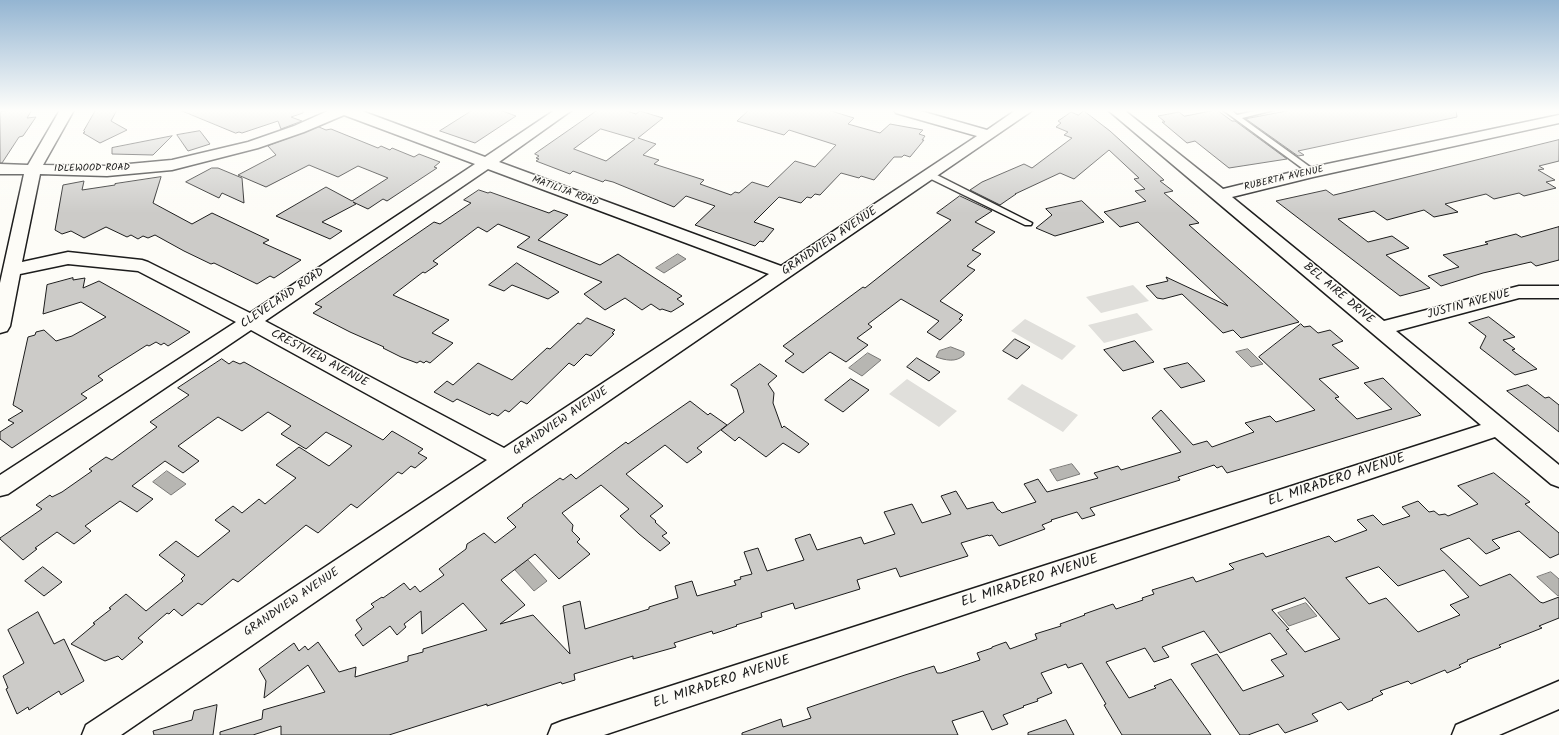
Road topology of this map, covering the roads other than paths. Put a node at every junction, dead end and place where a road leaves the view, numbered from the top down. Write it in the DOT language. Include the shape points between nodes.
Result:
graph roads {
  1 [pos="46,144"];
  2 [pos="255,144"];
  3 [pos="438,144"];
  4 [pos="513,144"];
  5 [pos="975,144"];
  6 [pos="1157,144"];
  7 [pos="1274,144"];
  8 [pos="1441,144"];
  9 [pos="486,162"];
  10 [pos="0,169"];
  11 [pos="33,170"];
  12 [pos="1312,172"];
  13 [pos="930,174"];
  14 [pos="1220,195"];
  15 [pos="1028,223"];
  16 [pos="12,270"];
  17 [pos="784,273"];
  18 [pos="1559,292"];
  19 [pos="250,322"];
  20 [pos="0,326"];
  21 [pos="1380,329"];
  22 [pos="1497,428"];
  23 [pos="505,459"];
  24 [pos="1559,478"];
  25 [pos="0,486"];
  26 [pos="1559,696"];
  27 [pos="96,735"];
  28 [pos="562,735"];
  29 [pos="1466,735"];
  1 -- 11 [label="street"];
  2 -- 11 [label="street, IDLEWOOD ROAD" via="172,165 107,171"];
  3 -- 9 [label="street, MATILIJA ROAD"];
  4 -- 9 [label="street, CLEVELAND ROAD"];
  5 -- 13 [label="street, GRANDVIEW AVENUE"];
  6 -- 14 [label="street, BEL AIRE DRIVE"];
  7 -- 12 [label="lane"];
  8 -- 12 [label="street, RUBERTA AVENUE"];
  9 -- 17 [label="street, MATILIJA ROAD"];
  9 -- 19 [label="street, CLEVELAND ROAD"];
  10 -- 11 [label="street, IDLEWOOD ROAD"];
  11 -- 16 [label="street"];
  12 -- 14 [label="street, RUBERTA AVENUE"];
  13 -- 15 [label="lane"];
  13 -- 17 [label="street, GRANDVIEW AVENUE"];
  14 -- 21 [label="street, BEL AIRE DRIVE"];
  16 -- 19 [label="street, CRESTVIEW AVENUE" via="68,258 142,266"];
  16 -- 20 [label="street"];
  17 -- 23 [label="street, GRANDVIEW AVENUE"];
  18 -- 21 [label="street, JUSTIN AVENUE" via="1519,292"];
  19 -- 23 [label="street, CRESTVIEW AVENUE"];
  19 -- 25 [label="street, CLEVELAND ROAD"];
  21 -- 22 [label="street, BEL AIRE DRIVE"];
  22 -- 24 [label="street, BEL AIRE DRIVE"];
  22 -- 28 [label="street, EL MIRADERO AVENUE"];
  23 -- 27 [label="street, GRANDVIEW AVENUE"];
  26 -- 29 [label="street"];
}
